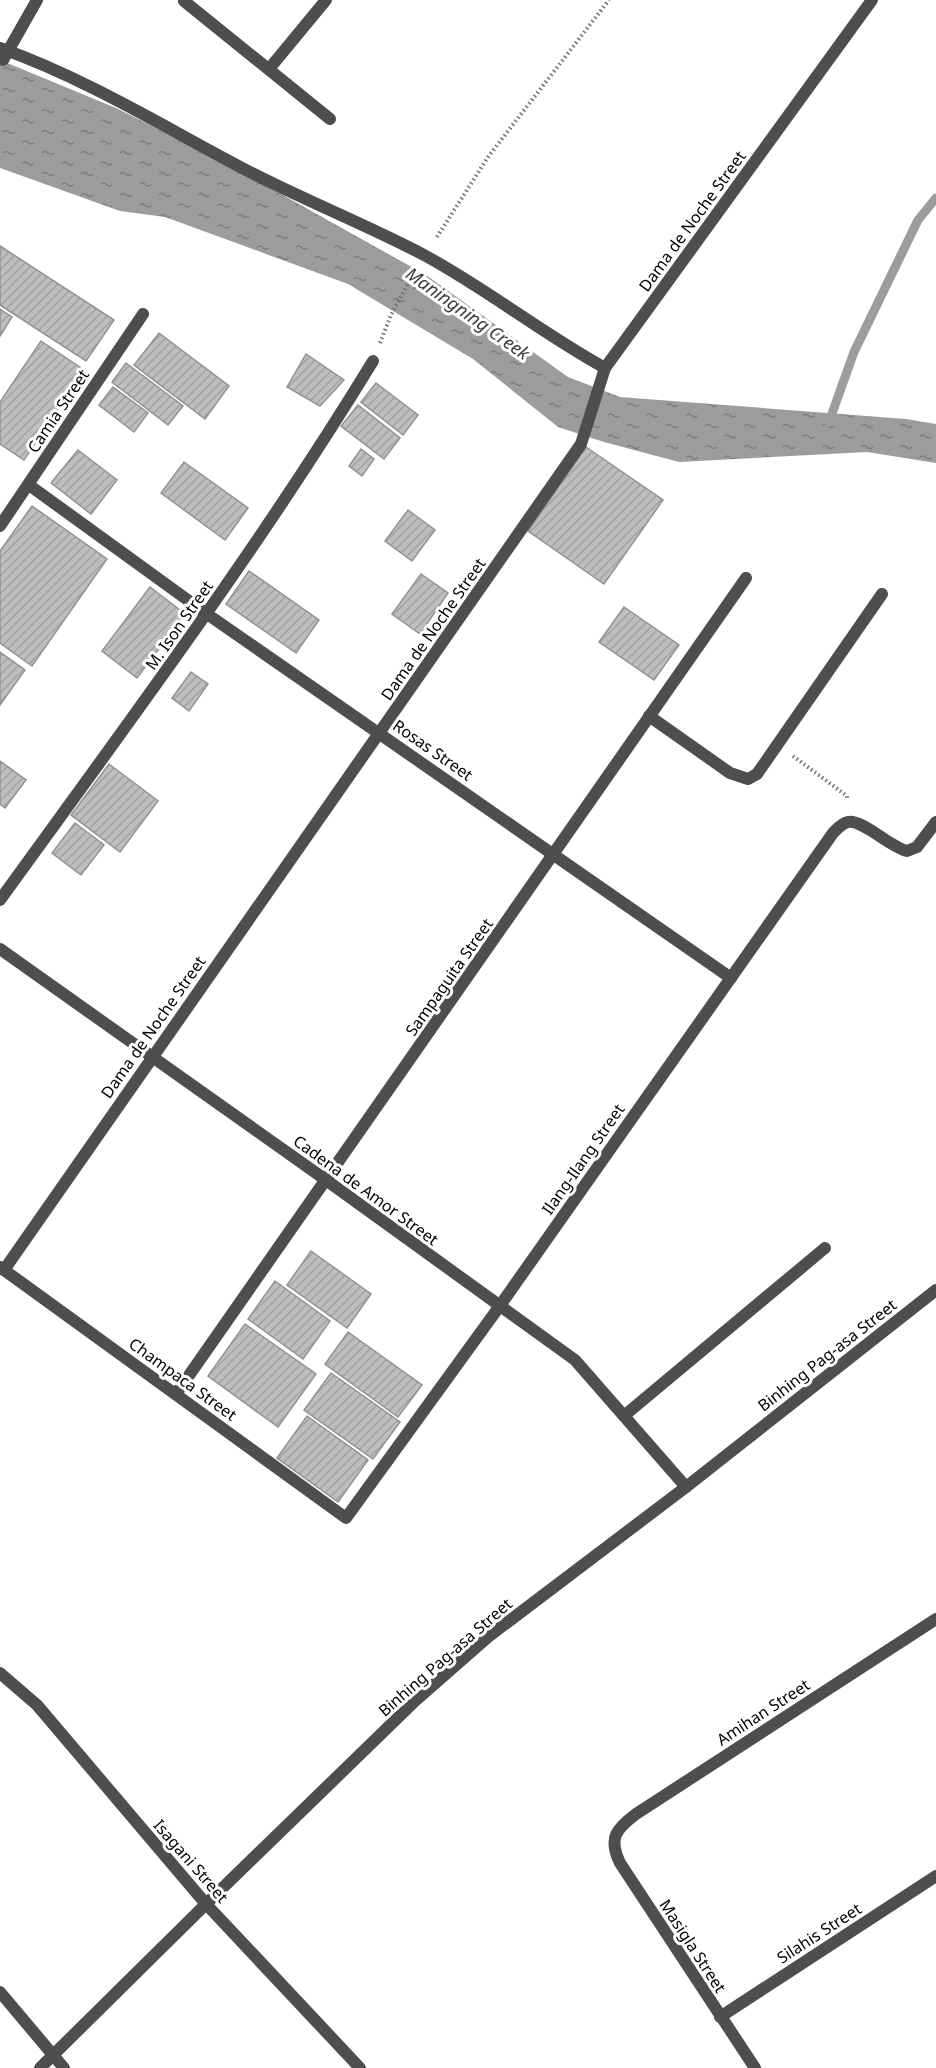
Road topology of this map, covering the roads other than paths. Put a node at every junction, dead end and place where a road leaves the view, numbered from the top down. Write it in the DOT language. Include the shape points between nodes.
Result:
graph roads {
  1 [pos="38,0"];
  2 [pos="326,0"];
  3 [pos="872,0"];
  4 [pos="184,1"];
  5 [pos="4,53"];
  6 [pos="269,69"];
  7 [pos="330,119"];
  8 [pos="143,314"];
  9 [pos="373,360"];
  10 [pos="603,374"];
  11 [pos="29,485"];
  12 [pos="0,526"];
  13 [pos="746,578"];
  14 [pos="882,594"];
  15 [pos="207,614"];
  16 [pos="649,716"];
  17 [pos="381,733"];
  18 [pos="936,822"];
  19 [pos="554,855"];
  20 [pos="0,900"];
  21 [pos="0,949"];
  22 [pos="731,978"];
  23 [pos="152,1057"];
  24 [pos="326,1180"];
  25 [pos="825,1248"];
  26 [pos="2,1268"];
  27 [pos="936,1290"];
  28 [pos="499,1307"];
  29 [pos="176,1394"];
  30 [pos="625,1415"];
  31 [pos="686,1487"];
  32 [pos="346,1518"];
  33 [pos="936,1619"];
  34 [pos="0,1673"];
  35 [pos="613,1838"];
  36 [pos="936,1876"];
  37 [pos="206,1904"];
  38 [pos="0,1992"];
  39 [pos="720,2017"];
  40 [pos="53,2055"];
  41 [pos="40,2068"];
  42 [pos="64,2068"];
  43 [pos="360,2068"];
  44 [pos="754,2068"];
  1 -- 5 [label="street"];
  2 -- 6 [label="street"];
  3 -- 10 [label="street, Dama de Noche Street"];
  4 -- 6 [label="street"];
  5 -- 10 [label="street" via="107,95 297,195 425,256 489,294"];
  6 -- 7 [label="street"];
  8 -- 11 [label="street, Camia Street"];
  9 -- 15 [label="street, M. Ison Street" via="320,449"];
  10 -- 17 [label="street, Dama de Noche Street" via="581,444"];
  11 -- 12 [label="street, Camia Street"];
  11 -- 15 [label="street, Rosas Street"];
  13 -- 16 [label="street, Sampaguita Street"];
  14 -- 16 [label="street" via="757,774 748,779 730,773"];
  15 -- 17 [label="street, Rosas Street"];
  15 -- 20 [label="street, M. Ison Street"];
  16 -- 19 [label="street, Sampaguita Street"];
  17 -- 19 [label="street, Rosas Street"];
  17 -- 23 [label="street, Dama de Noche Street"];
  18 -- 22 [label="street, Ilang-Ilang Street" via="917,847 907,851 897,849 859,824 849,822 840,826"];
  19 -- 22 [label="street, Rosas Street"];
  19 -- 24 [label="street, Sampaguita Street"];
  21 -- 23 [label="street, Cadena de Amor Street"];
  22 -- 28 [label="street, Ilang-Ilang Street"];
  23 -- 24 [label="street, Cadena de Amor Street"];
  23 -- 26 [label="street, Dama de Noche Street"];
  24 -- 28 [label="street, Cadena de Amor Street"];
  24 -- 29 [label="street, Sampaguita Street"];
  25 -- 30 [label="street"];
  26 -- 29 [label="street, Champaca Street"];
  27 -- 31 [label="street, Binhing Pag-asa Street"];
  28 -- 30 [label="street, Cadena de Amor Street" via="575,1360"];
  28 -- 32 [label="street, Ilang-Ilang Street"];
  29 -- 32 [label="street, Champaca Street"];
  30 -- 31 [label="street, Cadena de Amor Street"];
  31 -- 37 [label="street, Binhing Pag-asa Street" via="488,1636 415,1701"];
  33 -- 35 [label="street, Amihan Street" via="636,1814 621,1825"];
  34 -- 37 [label="street, Isagani Street" via="37,1705"];
  35 -- 39 [label="street, Masigla Street" via="620,1863"];
  36 -- 39 [label="street, Silahis Street"];
  37 -- 40 [label="street, Binhing Pag-asa Street"];
  37 -- 43 [label="street, Isagani Street"];
  38 -- 40 [label="street"];
  39 -- 44 [label="street, Masigla Street"];
  40 -- 41 [label="street, Binhing Pag-asa Street"];
  40 -- 42 [label="street"];
}
